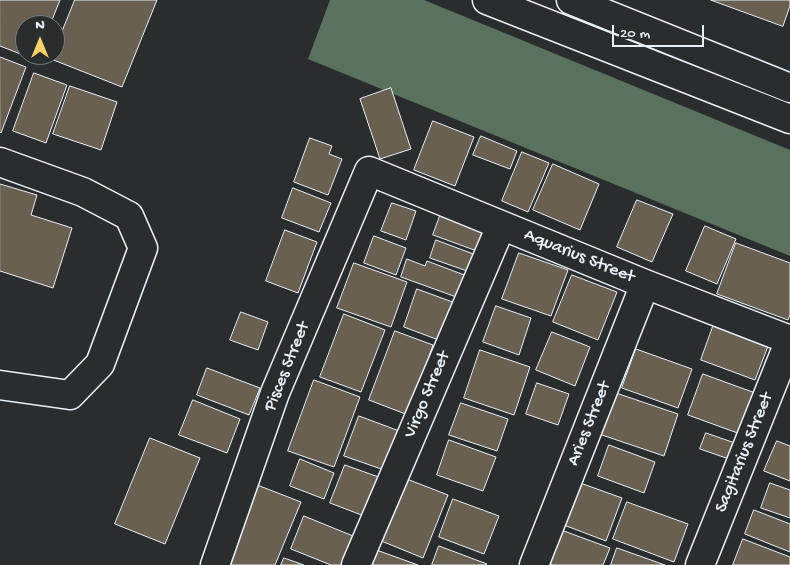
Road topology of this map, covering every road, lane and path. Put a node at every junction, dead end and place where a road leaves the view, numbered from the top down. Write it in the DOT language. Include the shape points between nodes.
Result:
graph roads {
  1 [pos="487,0"];
  2 [pos="571,0"];
  3 [pos="790,88"];
  4 [pos="790,119"];
  5 [pos="0,162"];
  6 [pos="368,172"];
  7 [pos="501,226"];
  8 [pos="645,284"];
  9 [pos="790,340"];
  10 [pos="0,385"];
  11 [pos="214,565"];
  12 [pos="356,565"];
  13 [pos="534,565"];
  14 [pos="700,565"];
  1 -- 4 [label="street"];
  2 -- 3 [label="street"];
  5 -- 10 [label="street" via="83,192 129,216 143,248 100,364 70,395"];
  6 -- 7 [label="street, Aquarius Street"];
  6 -- 11 [label="street, Pisces Street" via="275,393"];
  7 -- 8 [label="street, Aquarius Street"];
  7 -- 12 [label="street, Virgo Street"];
  8 -- 9 [label="street, Aquarius Street"];
  8 -- 13 [label="street, Aries Street"];
  9 -- 14 [label="street, Sagitarius Street"];
}
